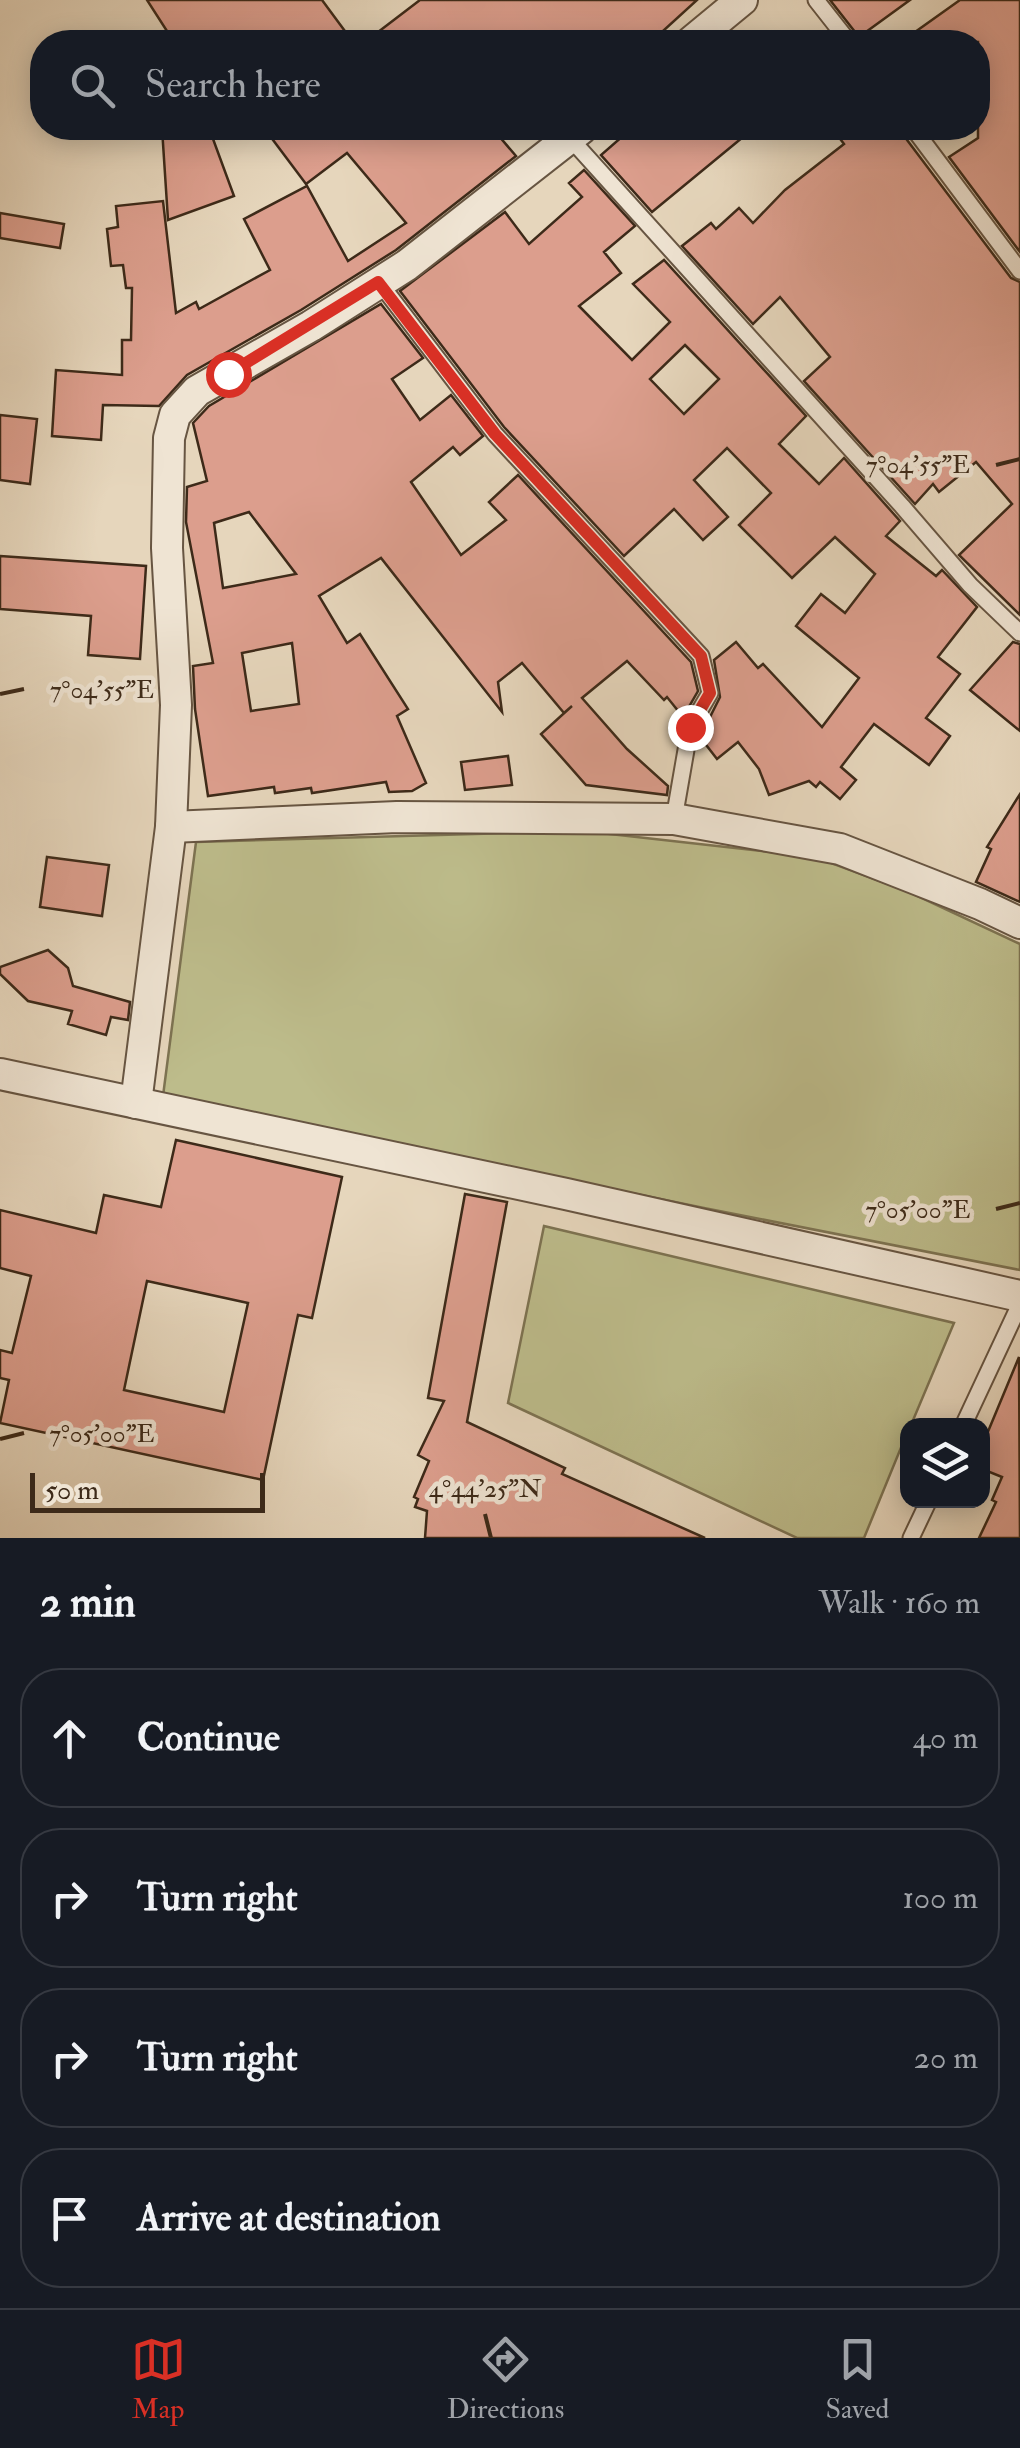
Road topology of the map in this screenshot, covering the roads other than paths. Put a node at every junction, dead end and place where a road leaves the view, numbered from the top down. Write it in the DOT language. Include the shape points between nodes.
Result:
graph roads {
  1 [pos="742,0"];
  2 [pos="816,0"];
  3 [pos="705,30"];
  4 [pos="840,30"];
  5 [pos="566,140"];
  6 [pos="583,140"];
  7 [pos="922,140"];
  8 [pos="1020,271"];
  9 [pos="378,282"];
  10 [pos="1020,633"];
  11 [pos="674,820"];
  12 [pos="171,827"];
  13 [pos="1020,923"];
  14 [pos="0,1074"];
  15 [pos="136,1103"];
  16 [pos="1020,1296"];
  17 [pos="1020,1304"];
  18 [pos="968,1418"];
  19 [pos="924,1508"];
  20 [pos="911,1538"];
  1 -- 3 [label="street"];
  2 -- 4 [label="lane"];
  5 -- 9 [label="street"];
  6 -- 10 [label="lane" via="970,586"];
  7 -- 8 [label="lane"];
  9 -- 11 [label="lane" via="495,434 701,656 710,693 690,727"];
  9 -- 12 [label="street" via="198,391 175,415 168,438 176,687"];
  11 -- 12 [label="street" via="397,817"];
  11 -- 13 [label="street" via="840,849"];
  12 -- 15 [label="street"];
  14 -- 15 [label="street"];
  15 -- 16 [label="street"];
  17 -- 18 [label="lane"];
  19 -- 20 [label="lane"];
}
